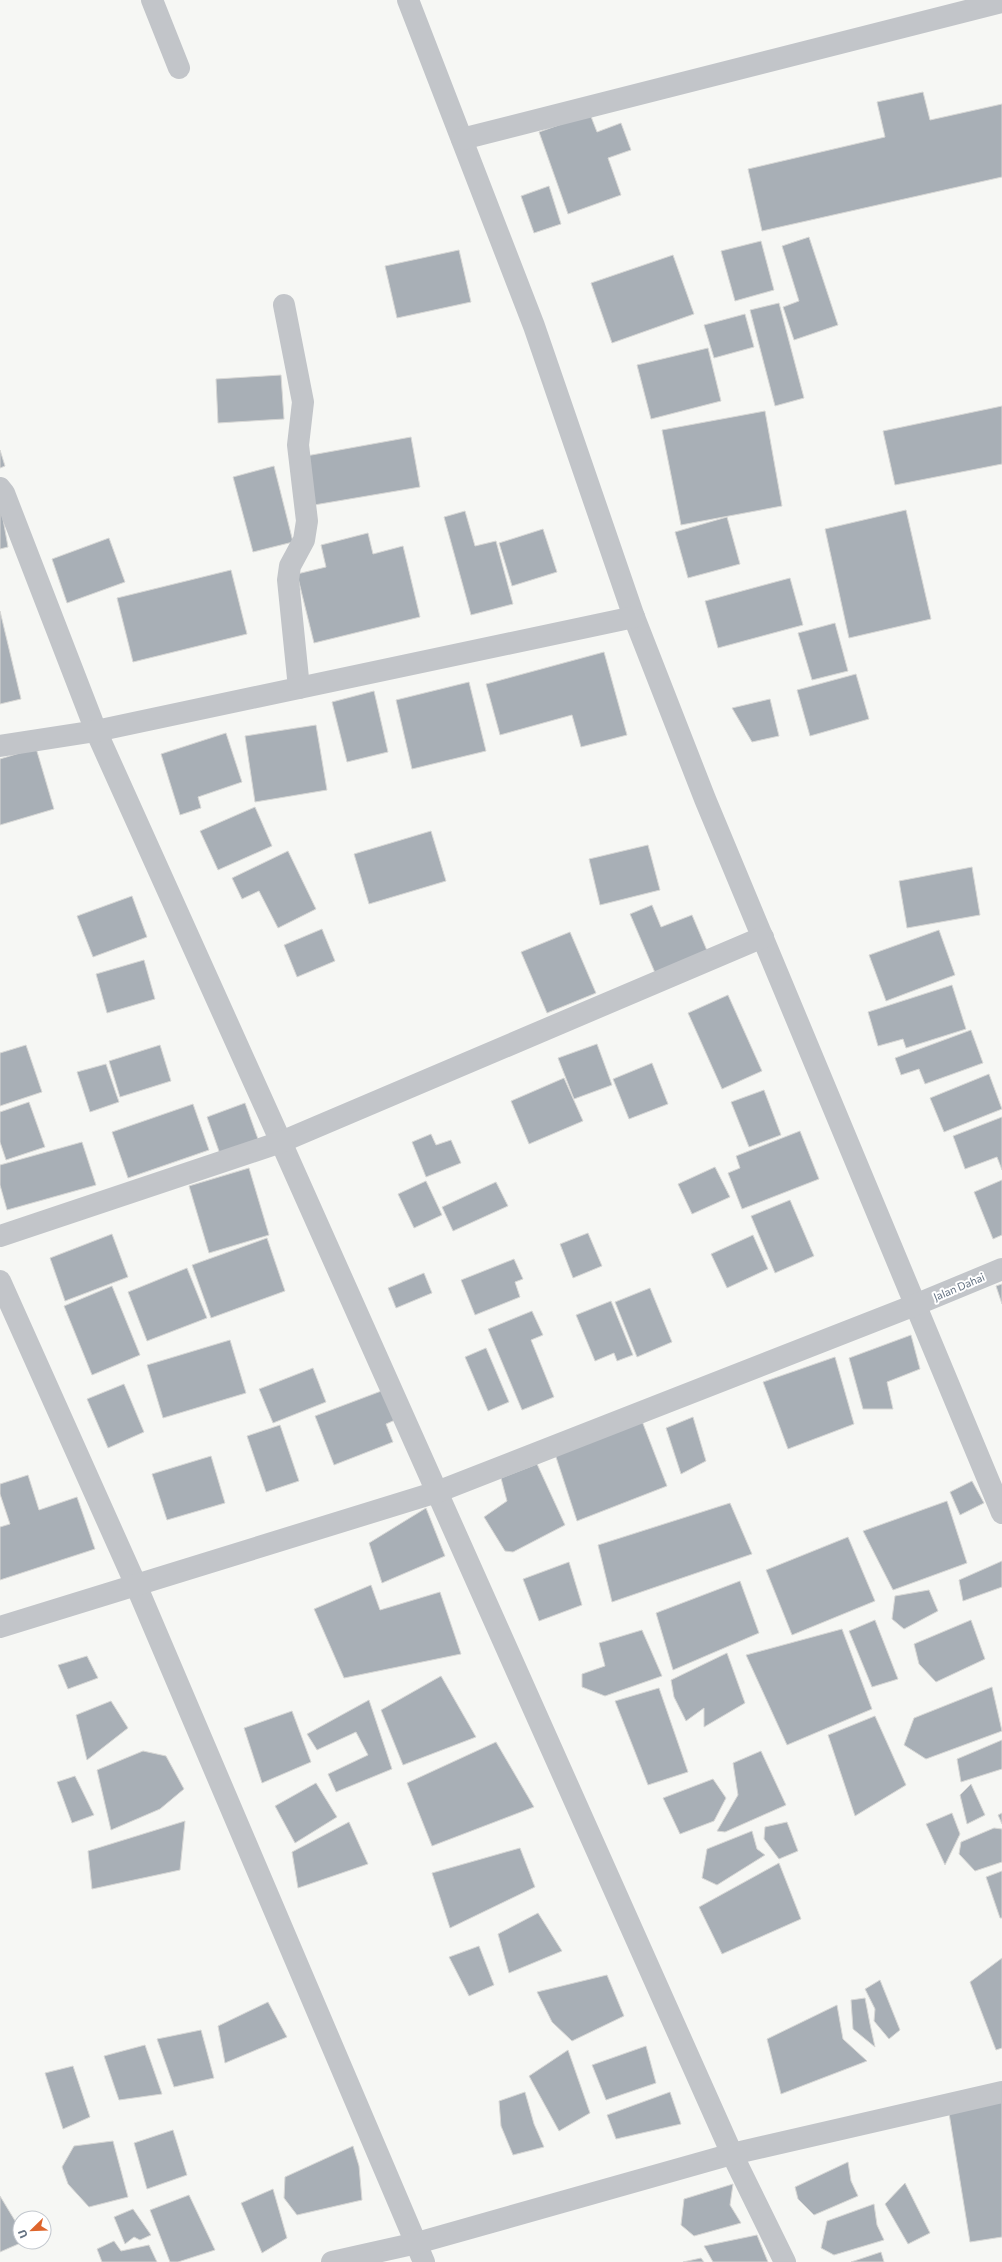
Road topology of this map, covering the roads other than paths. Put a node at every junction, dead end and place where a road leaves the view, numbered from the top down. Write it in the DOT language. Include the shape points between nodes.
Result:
graph roads {
  1 [pos="152,0"];
  2 [pos="408,0"];
  3 [pos="1002,2"];
  4 [pos="179,68"];
  5 [pos="462,139"];
  6 [pos="284,305"];
  7 [pos="0,488"];
  8 [pos="634,617"];
  9 [pos="300,688"];
  10 [pos="96,731"];
  11 [pos="0,746"];
  12 [pos="763,937"];
  13 [pos="282,1142"];
  14 [pos="0,1236"];
  15 [pos="1002,1269"];
  16 [pos="0,1281"];
  17 [pos="916,1305"];
  18 [pos="437,1492"];
  19 [pos="1002,1513"];
  20 [pos="136,1585"];
  21 [pos="0,1627"];
  22 [pos="1002,2092"];
  23 [pos="732,2154"];
  24 [pos="421,2252"];
  25 [pos="332,2262"];
  26 [pos="785,2262"];
  1 -- 4 [label="street"];
  2 -- 5 [label="street"];
  3 -- 5 [label="street"];
  5 -- 8 [label="street" via="534,326"];
  6 -- 9 [label="street" via="303,402 298,445 307,521 304,540 290,566 288,580"];
  7 -- 10 [label="street"];
  8 -- 9 [label="street"];
  8 -- 12 [label="street" via="705,799"];
  9 -- 10 [label="street"];
  10 -- 11 [label="street"];
  10 -- 13 [label="street"];
  12 -- 13 [label="street"];
  12 -- 17 [label="street"];
  13 -- 14 [label="street"];
  13 -- 18 [label="street"];
  15 -- 17 [label="street, Jalan Dahai"];
  16 -- 20 [label="street"];
  17 -- 18 [label="street, Jalan Dahai"];
  17 -- 19 [label="street"];
  18 -- 20 [label="street, Jalan Dahai"];
  18 -- 23 [label="street"];
  20 -- 21 [label="street, Jalan Dahai"];
  20 -- 24 [label="street"];
  22 -- 23 [label="street"];
  23 -- 24 [label="street"];
  23 -- 26 [label="street"];
  24 -- 25 [label="street"];
}
